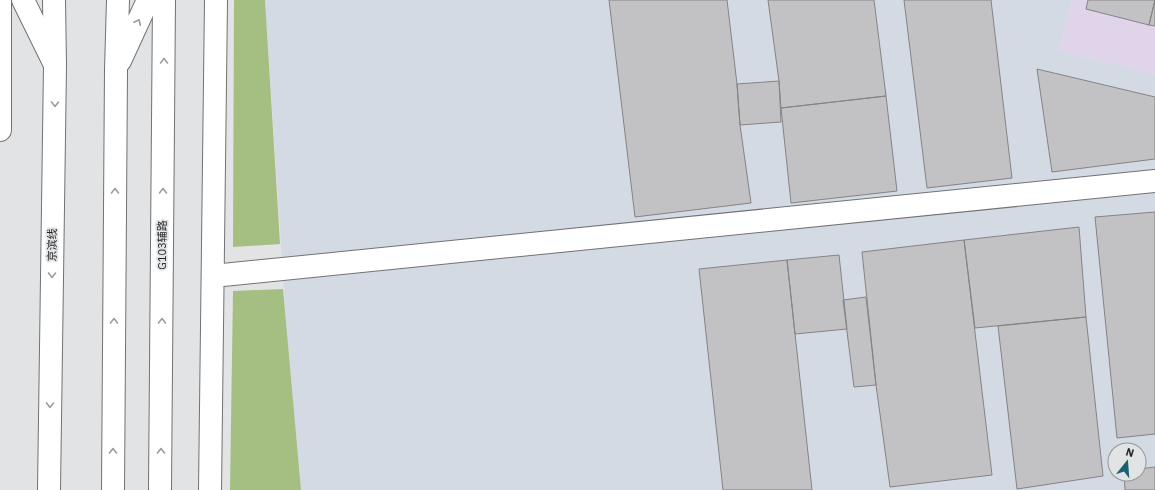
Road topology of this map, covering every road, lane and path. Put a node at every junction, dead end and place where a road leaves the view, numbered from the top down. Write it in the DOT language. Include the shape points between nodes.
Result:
graph roads {
  1 [pos="23,0"];
  2 [pos="54,0"];
  3 [pos="118,0"];
  4 [pos="148,0"];
  5 [pos="164,0"];
  6 [pos="216,0"];
  7 [pos="0,2"];
  8 [pos="55,64"];
  9 [pos="116,70"];
  10 [pos="0,130"];
  11 [pos="1155,181"];
  12 [pos="213,276"];
  13 [pos="49,490"];
  14 [pos="113,490"];
  15 [pos="160,490"];
  16 [pos="210,490"];
  1 -- 8 [label="main road"];
  2 -- 8 [label="main road, 京滨线"];
  3 -- 9 [label="main road"];
  9 -- 4 [label="main road, one-way"];
  15 -- 5 [label="main road, G103辅路, one-way"];
  6 -- 12 [label="main road"];
  7 -- 10 [label="main road"];
  8 -- 13 [label="main road, 京滨线, one-way"];
  14 -- 9 [label="main road, one-way"];
  11 -- 12 [label="main road"];
  12 -- 16 [label="main road"];
}
